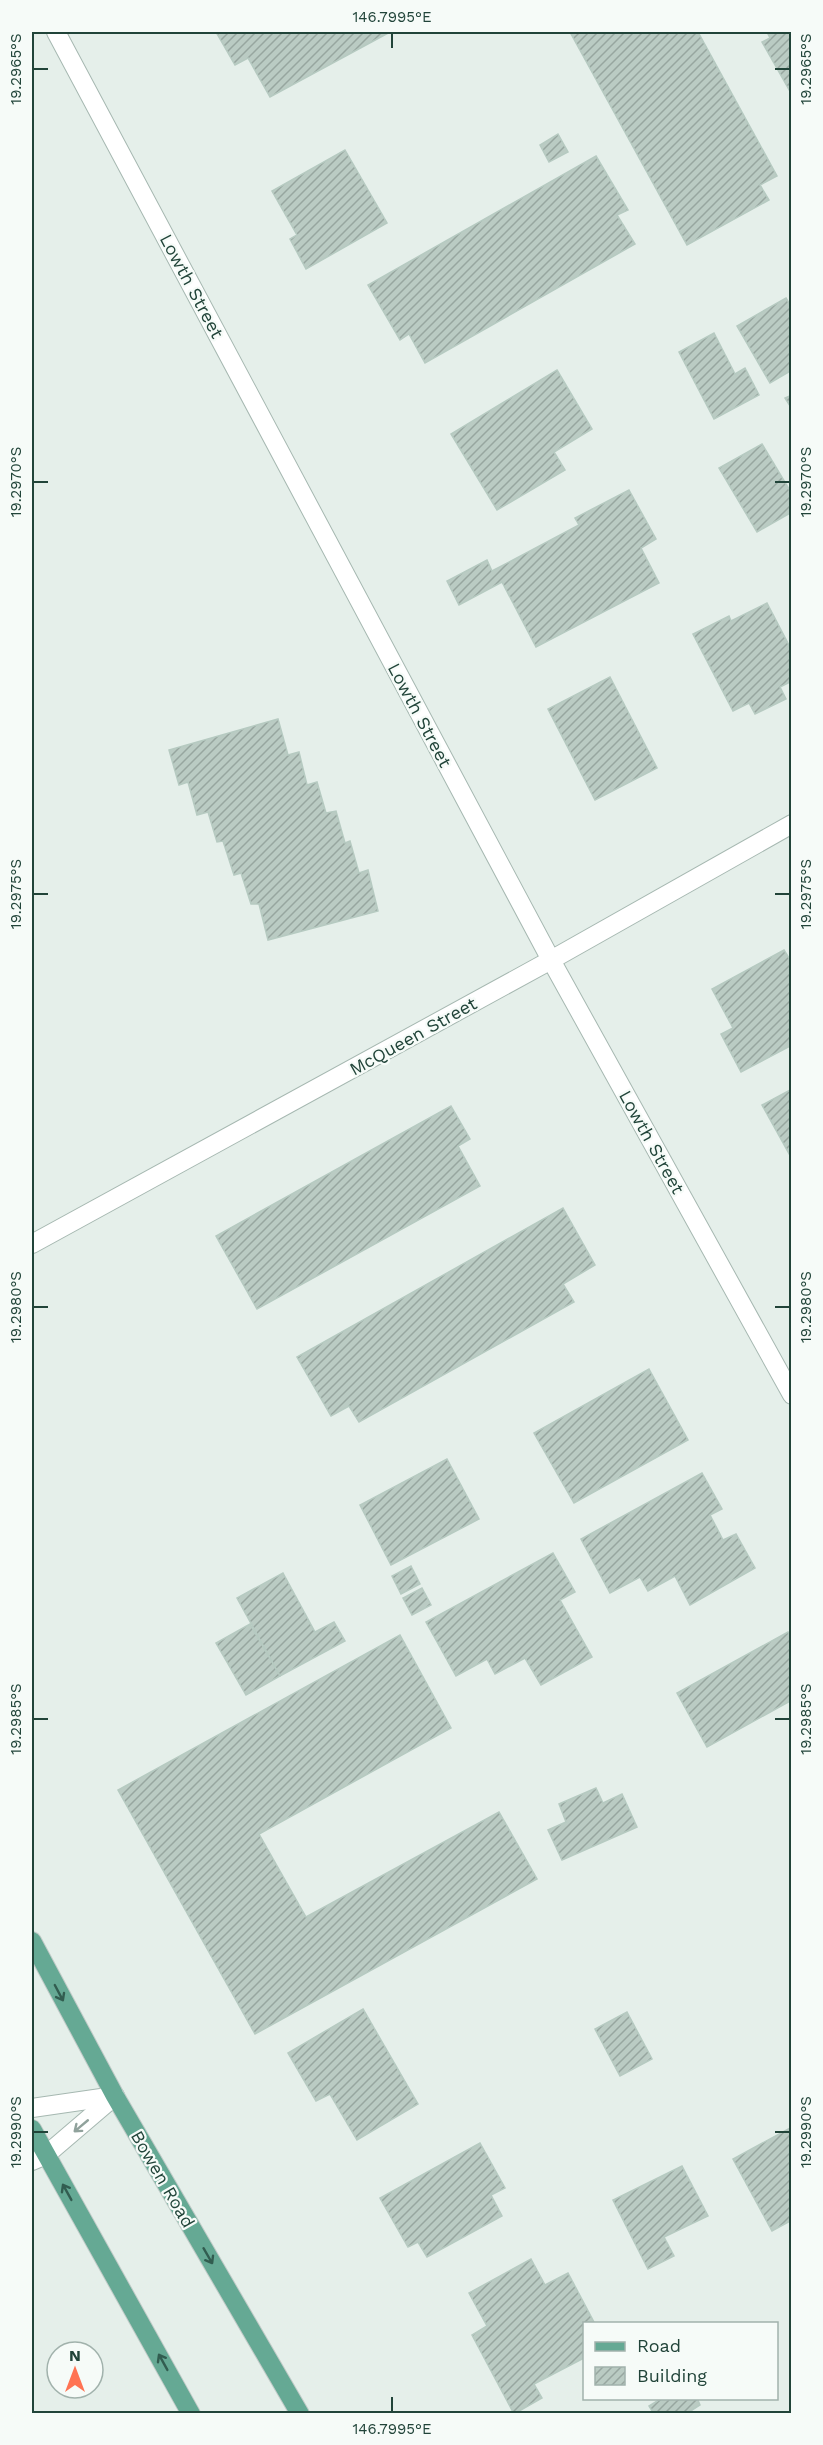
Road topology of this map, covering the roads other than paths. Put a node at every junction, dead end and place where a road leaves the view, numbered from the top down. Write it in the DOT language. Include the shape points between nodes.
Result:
graph roads {
  1 [pos="56,32"];
  2 [pos="792,824"];
  3 [pos="551,960"];
  4 [pos="32,1244"];
  5 [pos="792,1395"];
  6 [pos="32,1941"];
  7 [pos="115,2096"];
  8 [pos="32,2108"];
  9 [pos="32,2129"];
  10 [pos="39,2158"];
  11 [pos="191,2414"];
  12 [pos="300,2414"];
  1 -- 3 [label="street, Lowth Street"];
  2 -- 3 [label="street, McQueen Street"];
  3 -- 4 [label="street, McQueen Street"];
  3 -- 5 [label="street, Lowth Street"];
  6 -- 7 [label="main road, Bowen Road, one-way"];
  7 -- 8 [label="street"];
  7 -- 10 [label="street, one-way"];
  7 -- 12 [label="main road, Bowen Road, one-way"];
  9 -- 10 [label="main road"];
  11 -- 10 [label="main road, one-way"];
}
